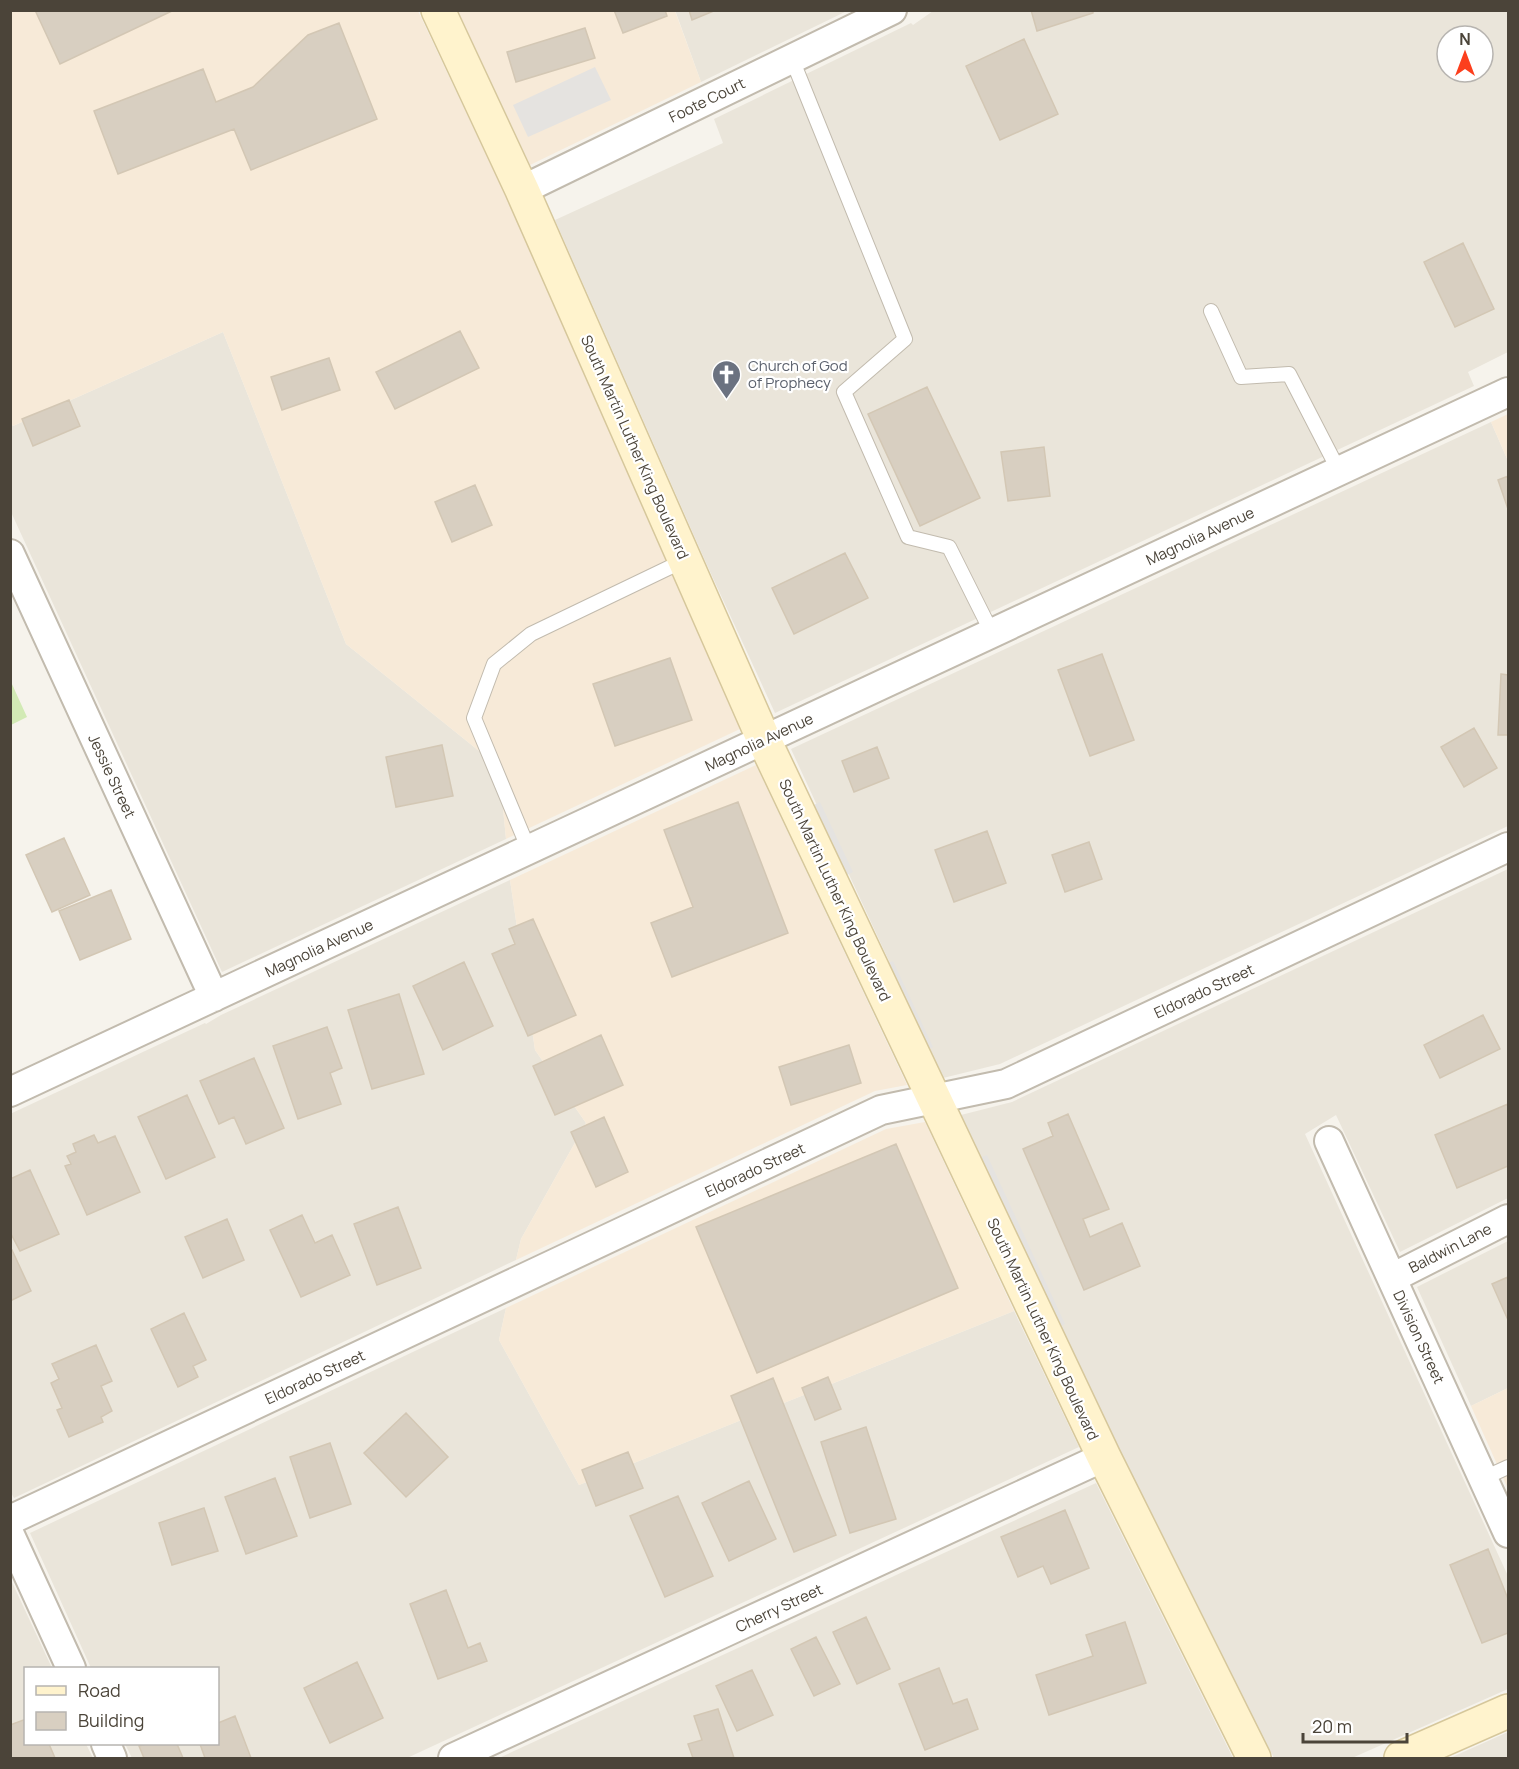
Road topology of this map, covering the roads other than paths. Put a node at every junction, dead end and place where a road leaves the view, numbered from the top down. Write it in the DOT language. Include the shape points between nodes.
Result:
graph roads {
  1 [pos="438,10"];
  2 [pos="892,10"];
  3 [pos="792,59"];
  4 [pos="522,190"];
  5 [pos="1211,311"];
  6 [pos="1509,392"];
  7 [pos="1339,471"];
  8 [pos="10,554"];
  9 [pos="685,560"];
  10 [pos="992,633"];
  11 [pos="764,740"];
  12 [pos="1509,847"];
  13 [pos="530,850"];
  14 [pos="213,997"];
  15 [pos="10,1092"];
  16 [pos="934,1100"];
  17 [pos="1329,1141"];
  18 [pos="1509,1219"];
  19 [pos="1392,1278"];
  20 [pos="1104,1457"];
  21 [pos="1496,1472"];
  22 [pos="10,1520"];
  23 [pos="1509,1533"];
  24 [pos="10,1534"];
  25 [pos="71,1667"];
  26 [pos="1509,1711"];
  27 [pos="453,1758"];
  28 [pos="1254,1758"];
  29 [pos="1401,1758"];
  1 -- 4 [label="street, South Martin Luther King Boulevard"];
  2 -- 3 [label="street, Foote Court"];
  3 -- 4 [label="street, Foote Court"];
  3 -- 10 [label="lane" via="905,339 844,392 908,537 949,547"];
  4 -- 9 [label="street, South Martin Luther King Boulevard"];
  5 -- 7 [label="lane" via="1241,377 1289,375"];
  6 -- 7 [label="street, Magnolia Avenue"];
  7 -- 10 [label="street, Magnolia Avenue"];
  8 -- 14 [label="street, Jessie Street"];
  9 -- 11 [label="street, South Martin Luther King Boulevard"];
  9 -- 13 [label="lane" via="531,634 494,664 474,718"];
  10 -- 11 [label="street, Magnolia Avenue"];
  11 -- 13 [label="street, Magnolia Avenue"];
  11 -- 16 [label="street, South Martin Luther King Boulevard"];
  12 -- 16 [label="street, Eldorado Street" via="1006,1084"];
  13 -- 14 [label="street, Magnolia Avenue"];
  14 -- 15 [label="street, Magnolia Avenue"];
  16 -- 20 [label="street, South Martin Luther King Boulevard"];
  16 -- 22 [label="street, Eldorado Street" via="881,1110"];
  17 -- 19 [label="street, Division Street"];
  18 -- 19 [label="street, Baldwin Lane"];
  19 -- 21 [label="street, Division Street"];
  20 -- 27 [label="street, Cherry Street"];
  20 -- 28 [label="street, South Martin Luther King Boulevard"];
  21 -- 23 [label="street, Division Street"];
  24 -- 25 [label="street"];
  26 -- 29 [label="street"];
}
